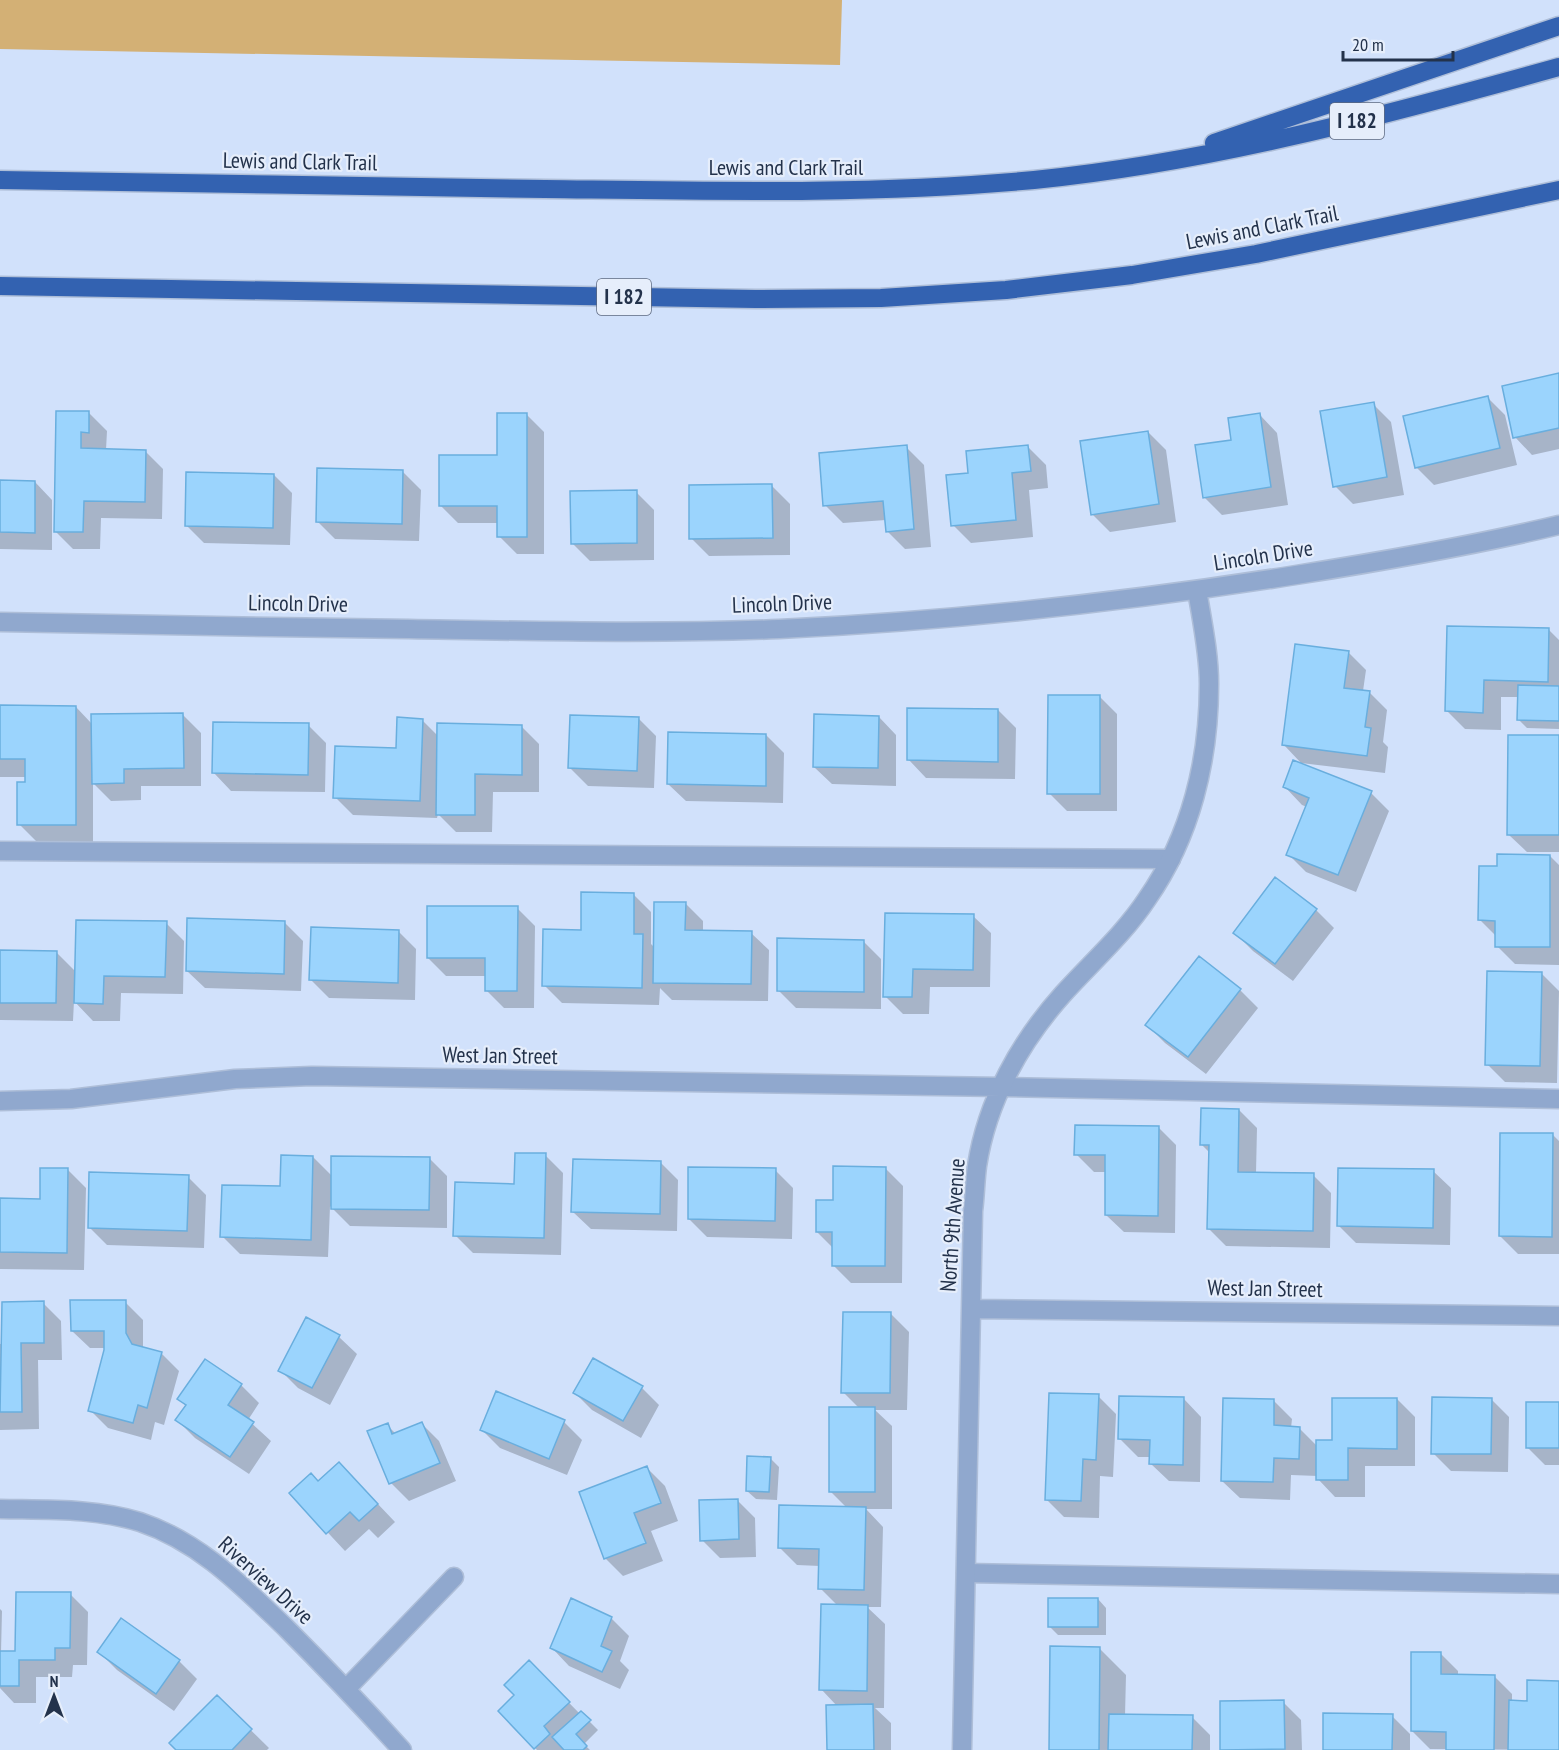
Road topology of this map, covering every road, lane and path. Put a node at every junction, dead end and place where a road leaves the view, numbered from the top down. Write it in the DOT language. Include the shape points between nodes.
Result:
graph roads {
  1 [pos="1559,26"];
  2 [pos="1559,67"];
  3 [pos="1151,164"];
  4 [pos="0,180"];
  5 [pos="1557,191"];
  6 [pos="0,286"];
  7 [pos="1559,525"];
  8 [pos="1197,590"];
  9 [pos="0,622"];
  10 [pos="0,851"];
  11 [pos="1171,860"];
  12 [pos="1000,1087"];
  13 [pos="1559,1099"];
  14 [pos="0,1101"];
  15 [pos="971,1309"];
  16 [pos="1559,1316"];
  17 [pos="0,1509"];
  18 [pos="966,1574"];
  19 [pos="454,1577"];
  20 [pos="1559,1584"];
  21 [pos="347,1688"];
  22 [pos="402,1750"];
  23 [pos="962,1750"];
  1 -- 3 [label="highway"];
  2 -- 3 [label="highway, Lewis and Clark Trail / I 182" via="1291,137"];
  3 -- 4 [label="highway, Lewis and Clark Trail / I 182" via="925,188 779,192"];
  5 -- 6 [label="highway, Lewis and Clark Trail / I 182" via="1256,254 1132,275 1006,290 880,298"];
  7 -- 8 [label="street, Lincoln Drive" via="1459,547"];
  8 -- 9 [label="street, Lincoln Drive" via="1016,613 779,629 560,632"];
  8 -- 11 [label="street, North 9th Avenue" via="1206,642 1207,726 1201,772 1189,817"];
  10 -- 11 [label="street"];
  11 -- 12 [label="street, North 9th Avenue" via="1147,900 1022,1046"];
  12 -- 13 [label="street, West Jan Street"];
  12 -- 14 [label="street, West Jan Street" via="312,1076 235,1079 70,1099"];
  12 -- 15 [label="street, North 9th Avenue" via="977,1165"];
  15 -- 16 [label="street, West Jan Street"];
  15 -- 18 [label="street, North 9th Avenue"];
  17 -- 21 [label="street, Riverview Drive" via="100,1513 140,1522 177,1538 212,1559 243,1586"];
  18 -- 20 [label="street"];
  18 -- 23 [label="street, North 9th Avenue"];
  19 -- 21 [label="street"];
  21 -- 22 [label="street, Riverview Drive"];
}
